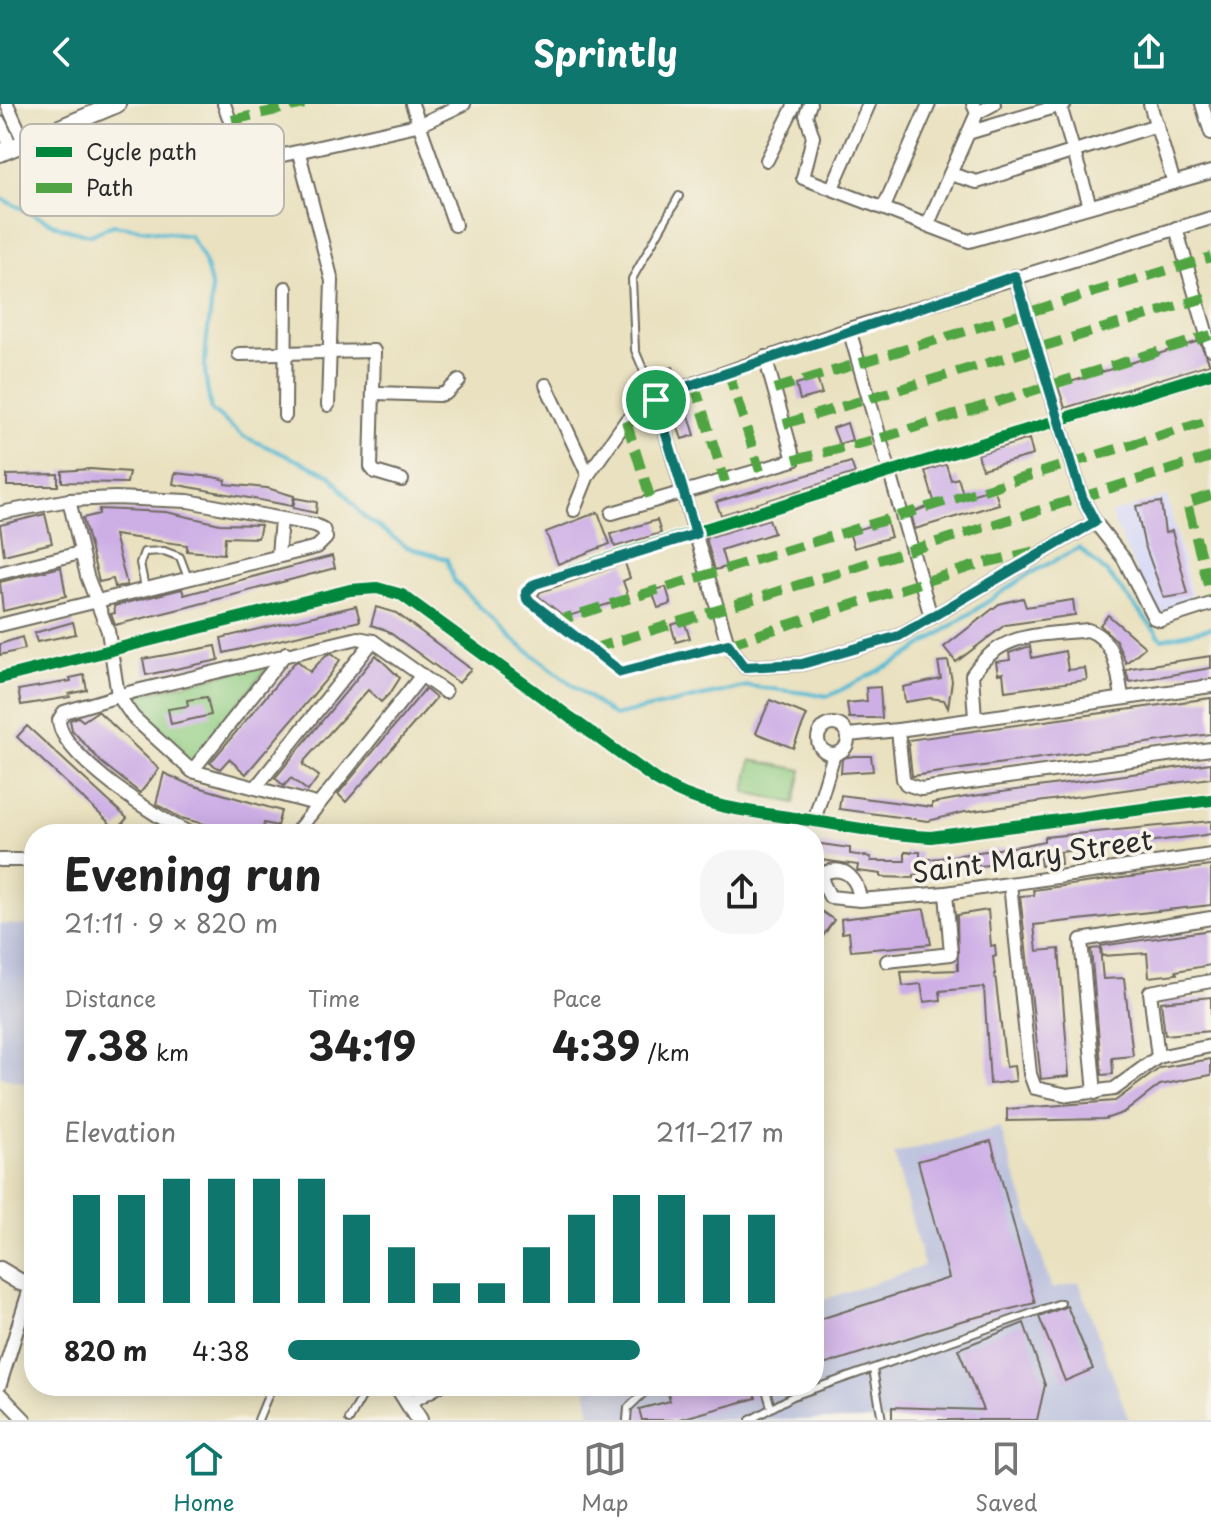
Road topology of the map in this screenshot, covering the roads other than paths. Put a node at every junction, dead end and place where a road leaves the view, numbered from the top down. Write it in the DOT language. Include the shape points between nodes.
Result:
graph roads {
  1 [pos="7,104"];
  2 [pos="117,104"];
  3 [pos="224,104"];
  4 [pos="412,104"];
  5 [pos="464,104"];
  6 [pos="795,104"];
  7 [pos="810,104"];
  8 [pos="869,104"];
  9 [pos="929,104"];
  10 [pos="994,104"];
  11 [pos="1150,104"];
  12 [pos="1202,104"];
  13 [pos="1063,105"];
  14 [pos="1043,107"];
  15 [pos="975,109"];
  16 [pos="0,123"];
  17 [pos="70,124"];
  18 [pos="231,124"];
  19 [pos="421,124"];
  20 [pos="1157,125"];
  21 [pos="968,133"];
  22 [pos="1211,133"];
  23 [pos="12,149"];
  24 [pos="1073,152"];
  25 [pos="299,153"];
  26 [pos="284,156"];
  27 [pos="767,160"];
  28 [pos="1211,172"];
  29 [pos="950,174"];
  30 [pos="1174,183"];
  31 [pos="832,188"];
  32 [pos="679,196"];
  33 [pos="1090,206"];
  34 [pos="884,207"];
  35 [pos="1211,218"];
  36 [pos="455,225"];
  37 [pos="927,226"];
  38 [pos="1176,228"];
  39 [pos="1015,276"];
  40 [pos="286,288"];
  41 [pos="849,329"];
  42 [pos="1211,349"];
  43 [pos="329,350"];
  44 [pos="285,352"];
  45 [pos="239,354"];
  46 [pos="765,357"];
  47 [pos="1211,373"];
  48 [pos="459,381"];
  49 [pos="546,385"];
  50 [pos="376,393"];
  51 [pos="656,400"];
  52 [pos="328,405"];
  53 [pos="285,416"];
  54 [pos="1058,420"];
  55 [pos="588,475"];
  56 [pos="888,475"];
  57 [pos="402,480"];
  58 [pos="686,493"];
  59 [pos="69,500"];
  60 [pos="574,510"];
  61 [pos="0,513"];
  62 [pos="612,513"];
  63 [pos="281,520"];
  64 [pos="1095,522"];
  65 [pos="696,534"];
  66 [pos="80,553"];
  67 [pos="278,555"];
  68 [pos="0,573"];
  69 [pos="188,578"];
  70 [pos="145,588"];
  71 [pos="98,602"];
  72 [pos="1211,604"];
  73 [pos="931,617"];
  74 [pos="0,625"];
  75 [pos="373,641"];
  76 [pos="728,644"];
  77 [pos="109,652"];
  78 [pos="286,653"];
  79 [pos="422,675"];
  80 [pos="0,678"];
  81 [pos="1211,686"];
  82 [pos="445,692"];
  83 [pos="118,695"];
  84 [pos="1122,696"];
  85 [pos="975,718"];
  86 [pos="898,730"];
  87 [pos="848,735"];
  88 [pos="1211,749"];
  89 [pos="834,754"];
  90 [pos="192,771"];
  91 [pos="256,787"];
  92 [pos="1211,800"];
  93 [pos="316,804"];
  94 [pos="814,821"];
  95 [pos="167,824"];
  96 [pos="302,824"];
  97 [pos="1211,855"];
  98 [pos="0,860"];
  99 [pos="24,860"];
  100 [pos="1010,884"];
  101 [pos="946,893"];
  102 [pos="860,900"];
  103 [pos="1211,918"];
  104 [pos="887,961"];
  105 [pos="1211,981"];
  106 [pos="1211,1046"];
  107 [pos="1158,1057"];
  108 [pos="1095,1093"];
  109 [pos="0,1270"];
  110 [pos="24,1281"];
  111 [pos="1061,1303"];
  112 [pos="24,1312"];
  113 [pos="873,1369"];
  114 [pos="0,1384"];
  115 [pos="824,1387"];
  116 [pos="0,1394"];
  117 [pos="268,1396"];
  118 [pos="362,1396"];
  119 [pos="404,1396"];
  120 [pos="421,1396"];
  121 [pos="641,1396"];
  122 [pos="768,1396"];
  123 [pos="801,1396"];
  124 [pos="409,1403"];
  125 [pos="771,1407"];
  126 [pos="25,1420"];
  127 [pos="258,1420"];
  128 [pos="349,1420"];
  129 [pos="419,1420"];
  130 [pos="627,1420"];
  131 [pos="750,1420"];
  132 [pos="882,1420"];
  1 -- 23 [label="street"];
  2 -- 17 [label="main road"];
  3 -- 18 [label="street"];
  4 -- 19 [label="street"];
  5 -- 19 [label="street"];
  6 -- 27 [label="street"];
  7 -- 31 [label="street" via="806,115 813,137 802,177"];
  8 -- 31 [label="street"];
  9 -- 34 [label="street"];
  10 -- 15 [label="street"];
  11 -- 20 [label="street"];
  12 -- 22 [label="street"];
  13 -- 14 [label="street"];
  13 -- 24 [label="street"];
  14 -- 21 [label="street"];
  15 -- 21 [label="street"];
  16 -- 23 [label="street"];
  19 -- 25 [label="street"];
  19 -- 36 [label="street"];
  20 -- 24 [label="street"];
  20 -- 30 [label="street"];
  21 -- 29 [label="street"];
  24 -- 29 [label="street" via="977,182"];
  24 -- 33 [label="street"];
  25 -- 26 [label="street"];
  25 -- 43 [label="street" via="332,281"];
  28 -- 30 [label="street"];
  29 -- 37 [label="street"];
  30 -- 33 [label="street"];
  31 -- 34 [label="street"];
  32 -- 51 [label="lane" via="632,279 635,350"];
  33 -- 37 [label="street" via="969,241"];
  34 -- 37 [label="street"];
  35 -- 38 [label="street"];
  38 -- 39 [label="street"];
  38 -- 42 [label="street"];
  39 -- 41 [label="street"];
  39 -- 54 [label="street"];
  40 -- 44 [label="street"];
  41 -- 46 [label="street"];
  41 -- 56 [label="street"];
  43 -- 44 [label="street"];
  43 -- 50 [label="street" via="374,351"];
  43 -- 52 [label="street"];
  44 -- 45 [label="street"];
  44 -- 53 [label="street"];
  46 -- 51 [label="street"];
  46 -- 58 [label="street" via="794,460"];
  47 -- 54 [label="street"];
  48 -- 50 [label="street" via="439,395"];
  49 -- 55 [label="street"];
  50 -- 57 [label="street" via="371,467"];
  51 -- 55 [label="street" via="626,421"];
  51 -- 58 [label="street"];
  54 -- 56 [label="street"];
  54 -- 64 [label="street"];
  55 -- 60 [label="street"];
  56 -- 65 [label="street"];
  56 -- 73 [label="street"];
  58 -- 62 [label="street"];
  58 -- 65 [label="street"];
  59 -- 61 [label="street"];
  59 -- 63 [label="street" via="188,501"];
  59 -- 66 [label="street"];
  63 -- 67 [label="street"];
  63 -- 67 [label="street" via="319,526 326,542"];
  64 -- 72 [label="street" via="1124,559 1154,618"];
  64 -- 73 [label="street"];
  65 -- 76 [label="street"];
  65 -- 76 [label="street" via="535,584 526,592 527,599 621,672"];
  66 -- 68 [label="street"];
  66 -- 71 [label="street"];
  67 -- 69 [label="street"];
  69 -- 70 [label="street"];
  69 -- 70 [label="lane" via="180,557 144,552 140,563"];
  70 -- 71 [label="street"];
  71 -- 74 [label="street"];
  71 -- 77 [label="street"];
  73 -- 76 [label="street" via="899,636 802,664 745,667"];
  75 -- 78 [label="street" via="358,638"];
  75 -- 79 [label="street"];
  75 -- 91 [label="street"];
  77 -- 80 [label="street"];
  77 -- 83 [label="street"];
  77 -- 94 [label="street" via="350,590 390,590 675,792 719,807"];
  78 -- 83 [label="street"];
  78 -- 90 [label="street"];
  79 -- 82 [label="street"];
  79 -- 93 [label="street"];
  81 -- 84 [label="street"];
  83 -- 90 [label="street" via="133,717"];
  83 -- 95 [label="street" via="64,712 59,729 130,800"];
  84 -- 85 [label="street"];
  84 -- 85 [label="street" via="1115,659 1098,634 1088,630 1021,639 993,649 972,675"];
  85 -- 86 [label="street"];
  86 -- 87 [label="street"];
  86 -- 88 [label="street" via="903,779 921,789"];
  87 -- 89 [label="street" via="847,745"];
  87 -- 89 [label="street" via="836,724 822,729 821,748"];
  89 -- 94 [label="street"];
  90 -- 91 [label="street"];
  91 -- 93 [label="street"];
  92 -- 94 [label="street" via="954,836 895,835"];
  93 -- 96 [label="street"];
  97 -- 100 [label="street, Saint Mary Street"];
  98 -- 99 [label="street"];
  100 -- 101 [label="street, Saint Mary Street"];
  100 -- 108 [label="street" via="1032,1082 1041,1092"];
  101 -- 102 [label="street, Saint Mary Street"];
  101 -- 104 [label="street" via="951,954"];
  103 -- 108 [label="street" via="1081,940"];
  105 -- 107 [label="street" via="1150,992"];
  106 -- 107 [label="street"];
  107 -- 108 [label="street" via="1124,1085"];
  109 -- 110 [label="main road"];
  111 -- 113 [label="lane"];
  112 -- 114 [label="street"];
  113 -- 115 [label="lane"];
  113 -- 132 [label="lane"];
  116 -- 126 [label="street"];
  117 -- 127 [label="lane"];
  118 -- 128 [label="lane"];
  119 -- 124 [label="main road"];
  120 -- 124 [label="street"];
  121 -- 130 [label="lane" via="628,1408"];
  122 -- 125 [label="lane"];
  123 -- 125 [label="lane"];
  124 -- 129 [label="main road"];
  125 -- 131 [label="lane"];
}
